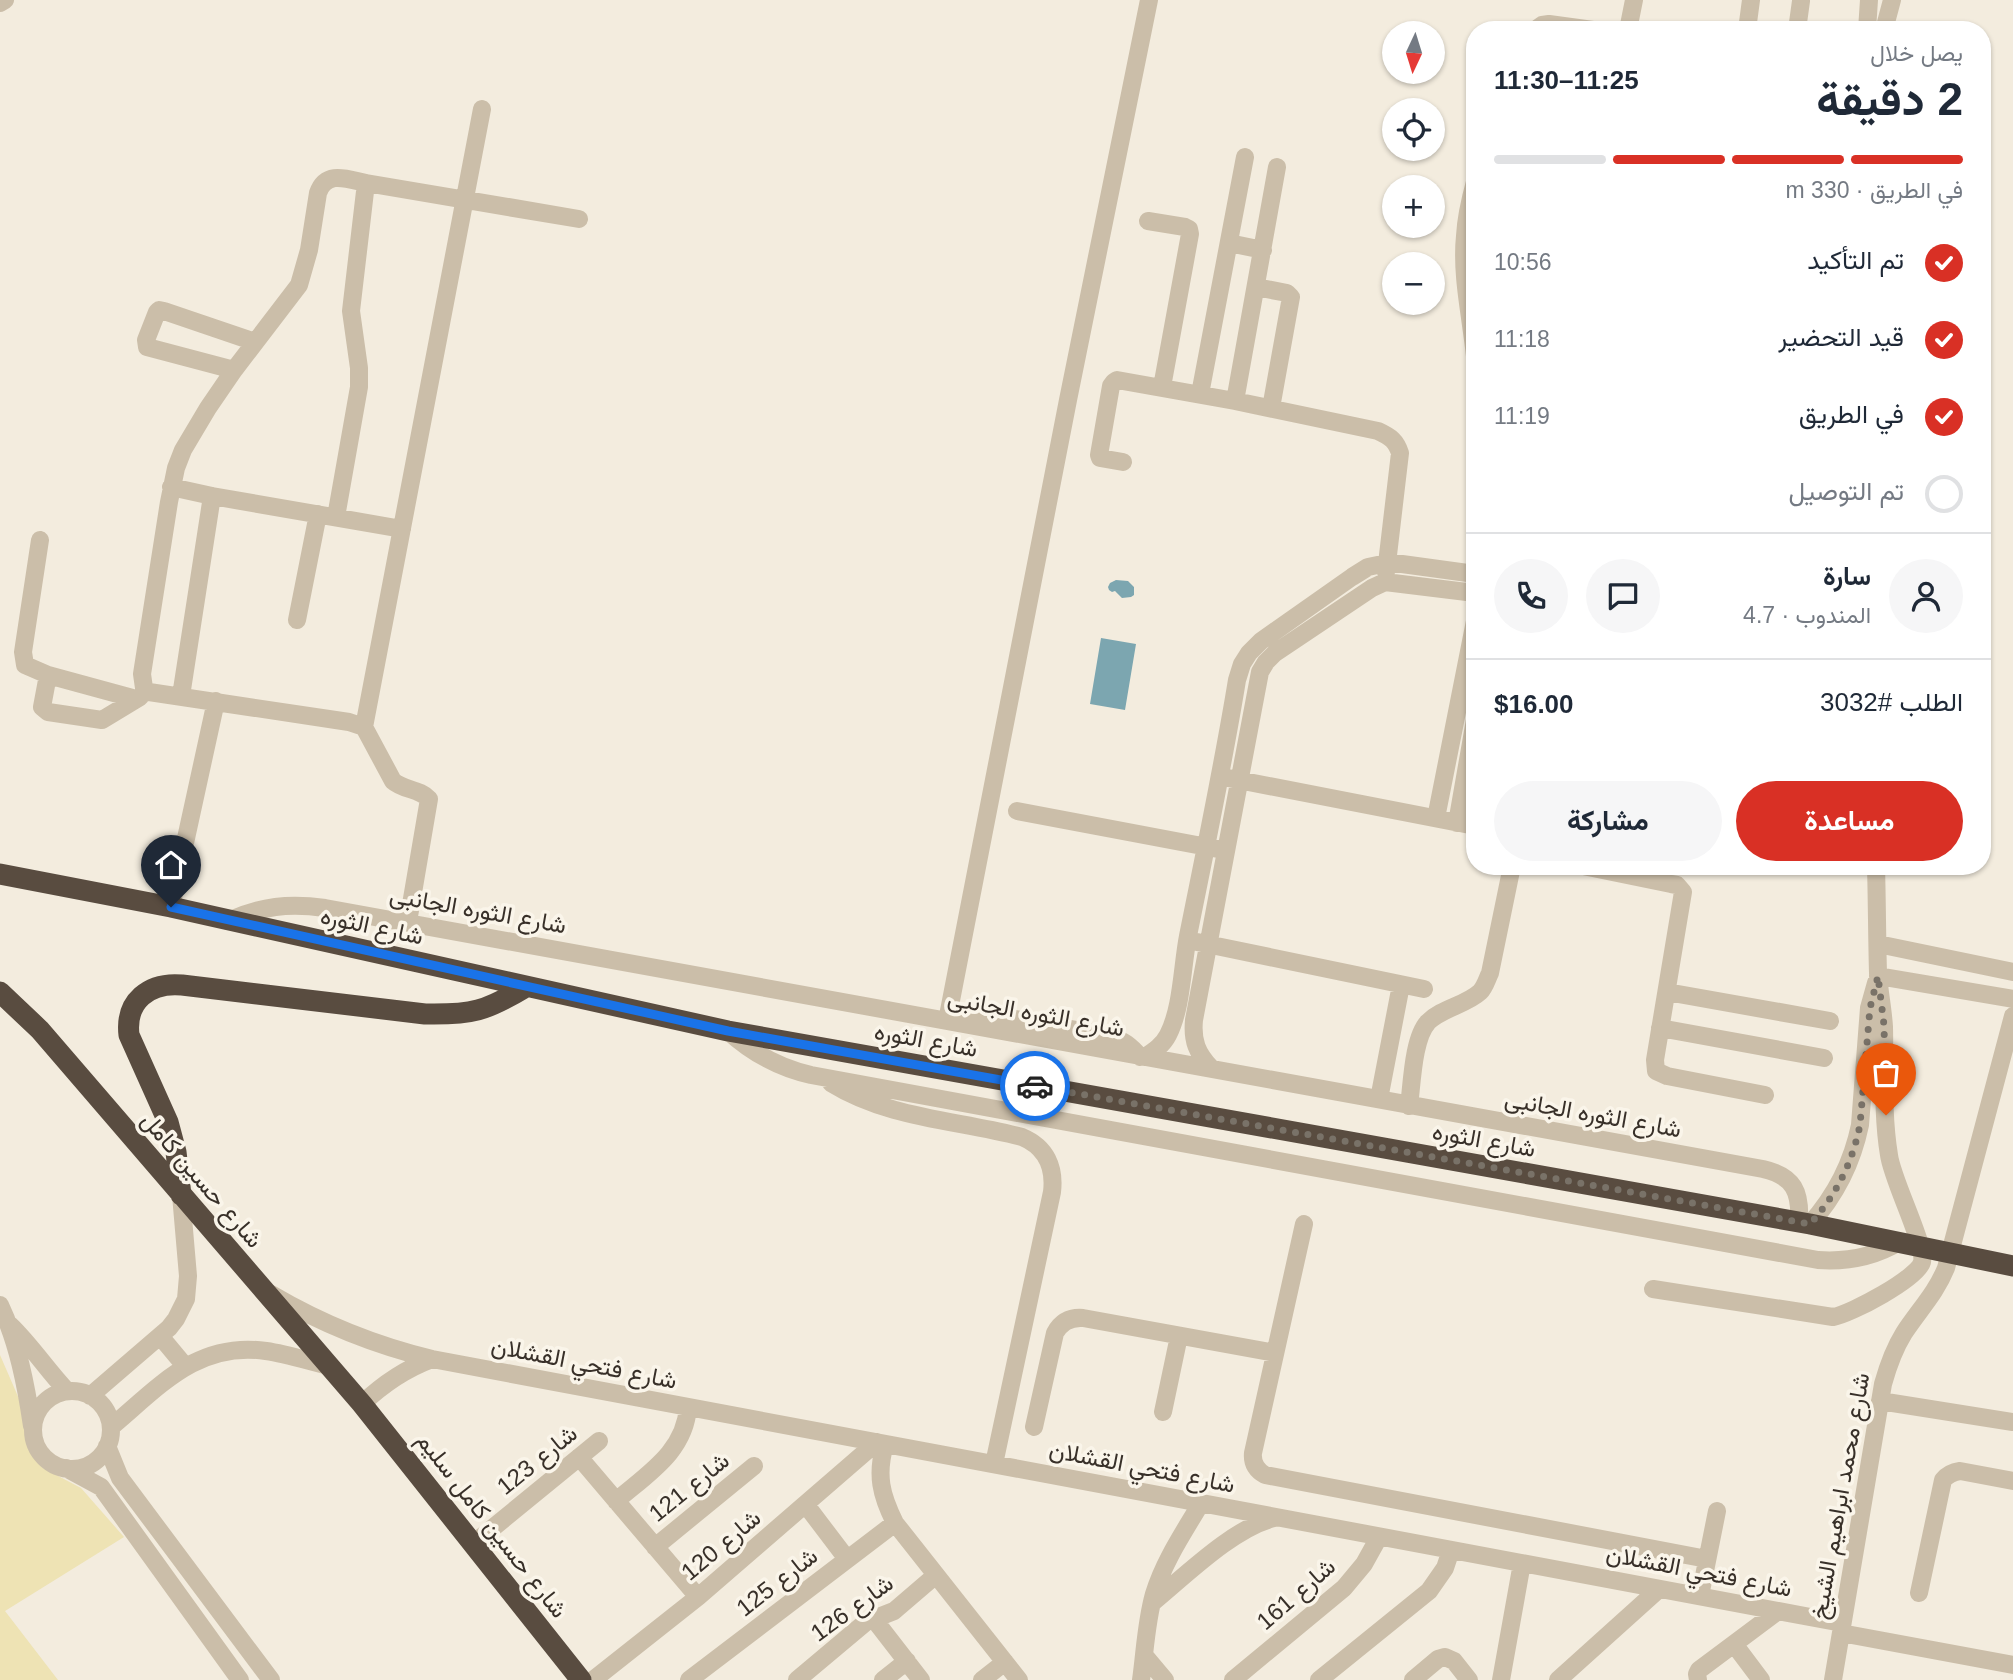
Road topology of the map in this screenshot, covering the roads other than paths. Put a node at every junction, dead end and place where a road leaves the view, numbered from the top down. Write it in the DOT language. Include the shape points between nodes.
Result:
graph roads {
  1 [pos="5,0"];
  2 [pos="1149,0"];
  3 [pos="1634,0"];
  4 [pos="1751,0"];
  5 [pos="1869,0"];
  6 [pos="1892,0"];
  7 [pos="1801,1"];
  8 [pos="0,3"];
  9 [pos="1630,21"];
  10 [pos="1748,21"];
  11 [pos="1798,21"];
  12 [pos="1868,21"];
  13 [pos="1886,21"];
  14 [pos="482,109"];
  15 [pos="1245,157"];
  16 [pos="1278,167"];
  17 [pos="366,183"];
  18 [pos="465,200"];
  19 [pos="579,219"];
  20 [pos="1148,221"];
  21 [pos="1229,243"];
  22 [pos="1263,250"];
  23 [pos="1256,287"];
  24 [pos="255,342"];
  25 [pos="234,370"];
  26 [pos="1162,387"];
  27 [pos="1200,394"];
  28 [pos="1236,401"];
  29 [pos="1271,408"];
  30 [pos="1123,462"];
  31 [pos="171,487"];
  32 [pos="212,496"];
  33 [pos="318,514"];
  34 [pos="336,517"];
  35 [pos="402,529"];
  36 [pos="40,540"];
  37 [pos="1387,563"];
  38 [pos="1466,573"];
  39 [pos="1385,582"];
  40 [pos="1466,592"];
  41 [pos="297,620"];
  42 [pos="1466,666"];
  43 [pos="48,675"];
  44 [pos="142,695"];
  45 [pos="181,696"];
  46 [pos="216,701"];
  47 [pos="363,727"];
  48 [pos="1466,771"];
  49 [pos="1229,778"];
  50 [pos="1017,811"];
  51 [pos="1436,818"];
  52 [pos="1457,822"];
  53 [pos="1466,824"];
  54 [pos="1206,846"];
  55 [pos="1225,850"];
  56 [pos="0,874"];
  57 [pos="1510,875"];
  58 [pos="1628,875"];
  59 [pos="1876,875"];
  60 [pos="171,907"];
  61 [pos="228,921"];
  62 [pos="408,922"];
  63 [pos="1187,940"];
  64 [pos="1878,944"];
  65 [pos="1208,945"];
  66 [pos="1956,961"];
  67 [pos="2009,971"];
  68 [pos="1878,976"];
  69 [pos="1401,985"];
  70 [pos="526,987"];
  71 [pos="1424,989"];
  72 [pos="1952,989"];
  73 [pos="0,992"];
  74 [pos="1667,992"];
  75 [pos="2007,998"];
  76 [pos="2013,1016"];
  77 [pos="1830,1021"];
  78 [pos="954,1022"];
  79 [pos="1172,1025"];
  80 [pos="1660,1028"];
  81 [pos="1193,1029"];
  82 [pos="728,1031"];
  83 [pos="1143,1057"];
  84 [pos="1824,1058"];
  85 [pos="1211,1068"];
  86 [pos="820,1076"];
  87 [pos="1765,1095"];
  88 [pos="1378,1099"];
  89 [pos="1409,1106"];
  90 [pos="181,1195"];
  91 [pos="1304,1224"];
  92 [pos="1805,1224"];
  93 [pos="1899,1242"];
  94 [pos="1921,1247"];
  95 [pos="1951,1253"];
  96 [pos="2013,1266"];
  97 [pos="261,1289"];
  98 [pos="1653,1289"];
  99 [pos="0,1305"];
  100 [pos="10,1325"];
  101 [pos="160,1336"];
  102 [pos="1179,1336"];
  103 [pos="1275,1353"];
  104 [pos="432,1359"];
  105 [pos="186,1366"];
  106 [pos="329,1366"];
  107 [pos="67,1391"];
  108 [pos="90,1396"];
  109 [pos="1880,1401"];
  110 [pos="362,1404"];
  111 [pos="688,1407"];
  112 [pos="1163,1412"];
  113 [pos="2013,1422"];
  114 [pos="111,1427"];
  115 [pos="1034,1427"];
  116 [pos="33,1429"];
  117 [pos="599,1441"];
  118 [pos="881,1443"];
  119 [pos="107,1446"];
  120 [pos="579,1457"];
  121 [pos="994,1464"];
  122 [pos="754,1466"];
  123 [pos="66,1468"];
  124 [pos="2013,1481"];
  125 [pos="616,1501"];
  126 [pos="1201,1503"];
  127 [pos="806,1504"];
  128 [pos="1717,1511"];
  129 [pos="1277,1518"];
  130 [pos="895,1523"];
  131 [pos="1380,1537"];
  132 [pos="473,1544"];
  133 [pos="655,1547"];
  134 [pos="1451,1550"];
  135 [pos="847,1559"];
  136 [pos="1707,1559"];
  137 [pos="1522,1563"];
  138 [pos="936,1575"];
  139 [pos="1659,1589"];
  140 [pos="1919,1593"];
  141 [pos="698,1597"];
  142 [pos="1700,1597"];
  143 [pos="1152,1603"];
  144 [pos="1778,1611"];
  145 [pos="873,1618"];
  146 [pos="1842,1628"];
  147 [pos="1734,1644"];
  148 [pos="1144,1656"];
  149 [pos="907,1661"];
  150 [pos="1004,1662"];
  151 [pos="2013,1665"];
  152 [pos="1567,1677"];
  153 [pos="1499,1678"];
  154 [pos="240,1680"];
  155 [pos="271,1680"];
  156 [pos="581,1680"];
  157 [pos="593,1680"];
  158 [pos="690,1680"];
  159 [pos="797,1680"];
  160 [pos="883,1680"];
  161 [pos="921,1680"];
  162 [pos="982,1680"];
  163 [pos="1018,1680"];
  164 [pos="1141,1680"];
  165 [pos="1165,1680"];
  166 [pos="1233,1680"];
  167 [pos="1319,1680"];
  168 [pos="1413,1680"];
  169 [pos="1469,1680"];
  170 [pos="1698,1680"];
  171 [pos="1761,1680"];
  172 [pos="1833,1680"];
  1 -- 8 [label="street"];
  2 -- 78 [label="street" via="1068,400"];
  3 -- 9 [label="street"];
  4 -- 10 [label="street"];
  5 -- 12 [label="street"];
  6 -- 13 [label="street"];
  7 -- 11 [label="street"];
  14 -- 18 [label="street"];
  15 -- 21 [label="street"];
  16 -- 22 [label="street"];
  17 -- 18 [label="street"];
  17 -- 24 [label="street" via="328,178 321,184 303,275"];
  17 -- 34 [label="street" via="351,311 359,387"];
  18 -- 19 [label="street"];
  18 -- 35 [label="street"];
  20 -- 26 [label="street" via="1185,227 1190,234"];
  21 -- 22 [label="street"];
  21 -- 27 [label="street"];
  22 -- 23 [label="street"];
  23 -- 28 [label="street"];
  23 -- 29 [label="street" via="1287,293 1291,298"];
  24 -- 25 [label="street"];
  24 -- 25 [label="street" via="157,312 146,345"];
  25 -- 31 [label="street" via="183,450"];
  26 -- 27 [label="street"];
  26 -- 30 [label="street" via="1117,380 1111,386 1099,457"];
  27 -- 28 [label="street"];
  28 -- 29 [label="street"];
  29 -- 37 [label="street" via="1378,431 1397,445 1400,465"];
  31 -- 32 [label="street"];
  31 -- 44 [label="street"];
  32 -- 33 [label="street"];
  32 -- 45 [label="street"];
  33 -- 34 [label="street"];
  33 -- 41 [label="street"];
  34 -- 35 [label="street"];
  35 -- 47 [label="street"];
  36 -- 43 [label="street" via="23,660 24,665"];
  37 -- 38 [label="street"];
  37 -- 39 [label="street"];
  37 -- 49 [label="street" via="1352,577 1249,653 1237,680"];
  39 -- 40 [label="street"];
  39 -- 49 [label="street" via="1266,662"];
  42 -- 51 [label="street"];
  43 -- 44 [label="street"];
  43 -- 44 [label="street" via="42,707 48,712 102,720"];
  44 -- 45 [label="street"];
  45 -- 46 [label="street"];
  46 -- 47 [label="street"];
  46 -- 60 [label="street"];
  47 -- 62 [label="street" via="393,781 429,799"];
  48 -- 52 [label="street"];
  49 -- 51 [label="street"];
  49 -- 54 [label="street"];
  49 -- 55 [label="street"];
  50 -- 54 [label="street"];
  51 -- 52 [label="street"];
  52 -- 53 [label="street"];
  54 -- 55 [label="street"];
  54 -- 63 [label="street"];
  55 -- 65 [label="street"];
  56 -- 60 [label="highway, شارع الثوره"];
  57 -- 89 [label="street" via="1486,983 1425,1026"];
  58 -- 74 [label="street" via="1671,884 1683,892"];
  59 -- 64 [label="street"];
  60 -- 61 [label="highway, شارع الثوره"];
  61 -- 62 [label="street, شارع الثوره الجانبى" via="259,909 292,905"];
  61 -- 70 [label="highway, شارع الثوره"];
  62 -- 78 [label="street, شارع الثوره الجانبى"];
  63 -- 65 [label="street"];
  63 -- 79 [label="street"];
  64 -- 66 [label="street"];
  64 -- 68 [label="street"];
  65 -- 69 [label="street"];
  65 -- 81 [label="street"];
  66 -- 67 [label="street"];
  66 -- 72 [label="street"];
  67 -- 75 [label="street"];
  68 -- 72 [label="street"];
  68 -- 92 [label="street" via="1870,1008 1856,1144 1838,1187"];
  68 -- 94 [label="street" via="1889,1159"];
  69 -- 71 [label="street"];
  69 -- 88 [label="street"];
  70 -- 82 [label="highway, شارع الثوره"];
  70 -- 90 [label="highway" via="484,1010 450,1015 182,985 166,984 151,990 134,1006 130,1035 168,1122"];
  72 -- 75 [label="street"];
  73 -- 90 [label="highway, شارع حسين كامل" via="46,1037"];
  74 -- 77 [label="street"];
  74 -- 80 [label="street"];
  76 -- 95 [label="street, شارع محمد ابراهيم الشيخ"];
  78 -- 83 [label="street, شارع الثوره الجانبى"];
  79 -- 81 [label="street"];
  79 -- 83 [label="street" via="1161,1044"];
  80 -- 84 [label="street"];
  80 -- 87 [label="street" via="1656,1071"];
  81 -- 85 [label="street" via="1195,1046"];
  82 -- 86 [label="street" via="771,1061"];
  82 -- 92 [label="highway, شارع الثوره"];
  83 -- 85 [label="street, شارع الثوره الجانبى"];
  85 -- 88 [label="street, شارع الثوره الجانبى"];
  86 -- 93 [label="street" via="1818,1260 1860,1258"];
  86 -- 121 [label="street" via="891,1109 1022,1137 1038,1146 1049,1161 1052,1192"];
  88 -- 89 [label="street, شارع الثوره الجانبى"];
  89 -- 92 [label="street, شارع الثوره الجانبى" via="1777,1172 1798,1193"];
  90 -- 97 [label="highway, شارع حسين كامل"];
  90 -- 101 [label="street" via="188,1287 182,1309"];
  91 -- 103 [label="street"];
  92 -- 93 [label="highway, شارع الثوره"];
  93 -- 94 [label="highway, شارع الثوره"];
  94 -- 95 [label="highway, شارع الثوره"];
  94 -- 98 [label="street" via="1922,1261 1916,1273 1849,1313 1833,1317"];
  95 -- 96 [label="highway, شارع الثوره"];
  95 -- 109 [label="street, شارع محمد ابراهيم الشيخ" via="1933,1296 1894,1351"];
  97 -- 104 [label="street, شارع فتحي القشلان" via="338,1329"];
  97 -- 106 [label="highway, شارع حسين كامل"];
  99 -- 100 [label="street"];
  100 -- 107 [label="street"];
  100 -- 116 [label="street"];
  101 -- 105 [label="street"];
  101 -- 108 [label="street"];
  102 -- 103 [label="street"];
  102 -- 112 [label="street"];
  102 -- 115 [label="street" via="1083,1318 1064,1322 1055,1333"];
  103 -- 136 [label="street" via="1253,1452 1255,1468 1265,1475"];
  104 -- 110 [label="street" via="401,1373"];
  104 -- 111 [label="street, شارع فتحي القشلان"];
  105 -- 106 [label="street" via="215,1354 247,1349"];
  105 -- 114 [label="street"];
  106 -- 110 [label="highway, شارع حسين كامل"];
  107 -- 108 [label="street"];
  107 -- 116 [label="street" via="47,1400"];
  108 -- 114 [label="street" via="104,1409"];
  109 -- 113 [label="street"];
  109 -- 146 [label="street, شارع محمد ابراهيم الشيخ"];
  110 -- 132 [label="highway, شارع حسين كامل سليم"];
  111 -- 118 [label="street, شارع فتحي القشلان"];
  111 -- 125 [label="street" via="685,1427 673,1450"];
  114 -- 119 [label="street"];
  116 -- 123 [label="street" via="46,1459"];
  117 -- 120 [label="street, شارع 123"];
  118 -- 121 [label="street, شارع فتحي القشلان"];
  118 -- 127 [label="street, شارع 120"];
  118 -- 130 [label="street" via="881,1483"];
  119 -- 123 [label="street" via="94,1462"];
  119 -- 155 [label="street" via="120,1478"];
  120 -- 125 [label="street"];
  120 -- 132 [label="street, شارع 123"];
  121 -- 126 [label="street, شارع فتحي القشلان"];
  122 -- 133 [label="street, شارع 121"];
  123 -- 154 [label="street" via="101,1487"];
  124 -- 140 [label="street" via="1960,1471 1946,1477"];
  125 -- 133 [label="street"];
  126 -- 129 [label="street, شارع فتحي القشلان"];
  126 -- 143 [label="street" via="1168,1560"];
  127 -- 135 [label="street"];
  127 -- 141 [label="street, شارع 120"];
  128 -- 136 [label="street"];
  129 -- 131 [label="street, شارع فتحي القشلان"];
  129 -- 143 [label="street" via="1251,1525 1234,1536"];
  130 -- 135 [label="street, شارع 125"];
  130 -- 138 [label="street"];
  131 -- 134 [label="street, شارع فتحي القشلان"];
  131 -- 166 [label="street, شارع 161" via="1344,1588"];
  132 -- 156 [label="highway, شارع حسين كامل سليم"];
  133 -- 141 [label="street"];
  134 -- 137 [label="street, شارع فتحي القشلان"];
  134 -- 167 [label="street" via="1429,1591"];
  135 -- 158 [label="street, شارع 125"];
  136 -- 142 [label="street"];
  137 -- 139 [label="street, شارع فتحي القشلان"];
  137 -- 153 [label="street"];
  138 -- 145 [label="street, شارع 126" via="894,1611"];
  138 -- 150 [label="street"];
  139 -- 142 [label="street, شارع فتحي القشلان"];
  139 -- 152 [label="street"];
  141 -- 157 [label="street, شارع 120"];
  142 -- 144 [label="street, شارع فتحي القشلان"];
  143 -- 148 [label="street"];
  144 -- 146 [label="street, شارع فتحي القشلان"];
  144 -- 147 [label="street"];
  145 -- 149 [label="street"];
  145 -- 159 [label="street, شارع 126"];
  146 -- 151 [label="street, شارع فتحي القشلان"];
  146 -- 172 [label="street, شارع محمد ابراهيم الشيخ"];
  147 -- 170 [label="street" via="1699,1670"];
  147 -- 171 [label="street"];
  148 -- 164 [label="street"];
  148 -- 165 [label="street"];
  149 -- 160 [label="street"];
  149 -- 161 [label="street"];
  150 -- 162 [label="street"];
  150 -- 163 [label="street"];
  168 -- 169 [label="street" via="1445,1657"];
}
